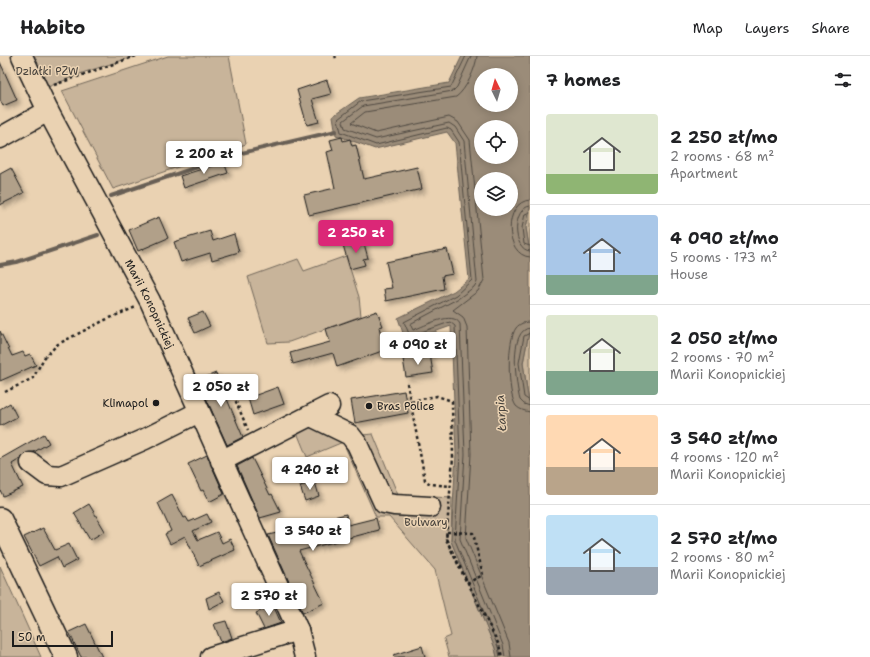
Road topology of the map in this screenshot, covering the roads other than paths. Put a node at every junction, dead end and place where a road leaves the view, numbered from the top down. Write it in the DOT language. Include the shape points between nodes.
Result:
graph roads {
  1 [pos="22,56"];
  2 [pos="48,111"];
  3 [pos="0,138"];
  4 [pos="329,406"];
  5 [pos="199,412"];
  6 [pos="311,416"];
  7 [pos="221,461"];
  8 [pos="31,463"];
  9 [pos="430,507"];
  10 [pos="0,519"];
  11 [pos="298,630"];
  12 [pos="66,657"];
  13 [pos="211,657"];
  14 [pos="305,657"];
  1 -- 2 [label="street, Marii Konopnickiej"];
  2 -- 3 [label="street"];
  2 -- 5 [label="street, Marii Konopnickiej" via="150,301"];
  4 -- 6 [label="street"];
  5 -- 7 [label="street, Marii Konopnickiej"];
  5 -- 8 [label="street" via="61,476 47,475"];
  6 -- 7 [label="street"];
  6 -- 9 [label="street" via="350,435 357,444 384,503 394,506"];
  7 -- 11 [label="street, Marii Konopnickiej"];
  10 -- 12 [label="main road"];
  11 -- 13 [label="street"];
  11 -- 14 [label="street, Marii Konopnickiej"];
}
